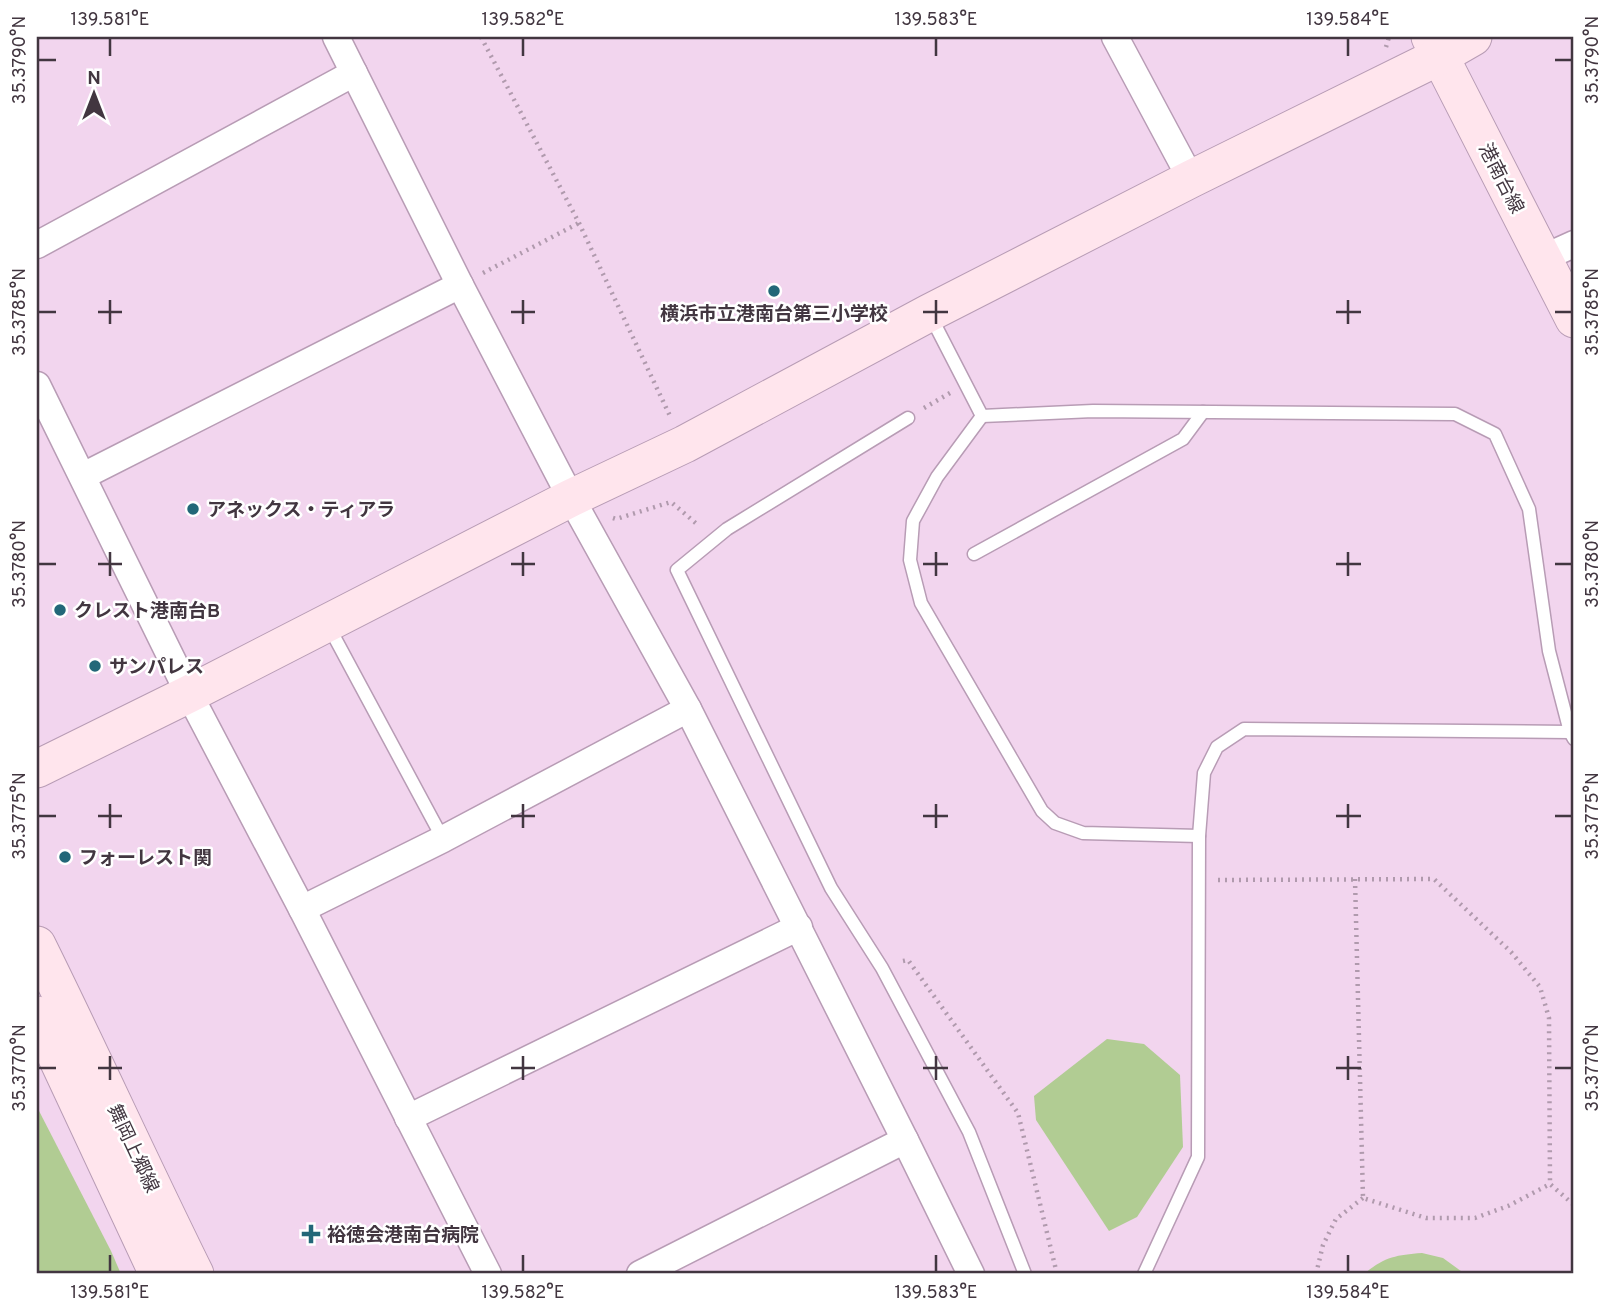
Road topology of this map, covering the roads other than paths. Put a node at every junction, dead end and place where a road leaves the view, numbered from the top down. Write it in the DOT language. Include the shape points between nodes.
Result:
graph roads {
  1 [pos="336,37"];
  2 [pos="1115,37"];
  3 [pos="1473,37"];
  4 [pos="1435,47"];
  5 [pos="354,73"];
  6 [pos="1191,179"];
  7 [pos="37,245"];
  8 [pos="1559,251"];
  9 [pos="460,285"];
  10 [pos="929,313"];
  11 [pos="1574,319"];
  12 [pos="37,385"];
  13 [pos="1203,412"];
  14 [pos="982,416"];
  15 [pos="908,418"];
  16 [pos="83,476"];
  17 [pos="571,498"];
  18 [pos="974,554"];
  19 [pos="327,624"];
  20 [pos="189,694"];
  21 [pos="688,709"];
  22 [pos="1572,736"];
  23 [pos="37,769"];
  24 [pos="1199,836"];
  25 [pos="443,839"];
  26 [pos="302,909"];
  27 [pos="799,927"];
  28 [pos="37,945"];
  29 [pos="37,1015"];
  30 [pos="408,1118"];
  31 [pos="905,1140"];
  32 [pos="158,1274"];
  33 [pos="195,1274"];
  34 [pos="488,1274"];
  35 [pos="640,1274"];
  36 [pos="971,1274"];
  37 [pos="1025,1274"];
  38 [pos="1144,1274"];
  1 -- 5 [label="street"];
  2 -- 6 [label="street"];
  3 -- 4 [label="street"];
  4 -- 6 [label="street"];
  4 -- 8 [label="street, 港南台線"];
  5 -- 7 [label="street"];
  5 -- 9 [label="street"];
  6 -- 10 [label="street"];
  8 -- 11 [label="street, 港南台線"];
  9 -- 16 [label="street"];
  9 -- 17 [label="street"];
  10 -- 14 [label="lane"];
  10 -- 17 [label="street" via="685,444"];
  12 -- 16 [label="street"];
  13 -- 14 [label="lane"];
  13 -- 18 [label="lane" via="1183,439"];
  13 -- 22 [label="lane" via="1455,414 1495,433 1529,509 1549,651"];
  14 -- 24 [label="lane" via="937,477 912,521 910,560 921,603 1042,811 1055,823 1083,833"];
  15 -- 37 [label="lane" via="727,529 677,570 831,888 881,968 970,1132"];
  16 -- 20 [label="street"];
  17 -- 19 [label="street"];
  17 -- 21 [label="street"];
  19 -- 20 [label="street"];
  19 -- 25 [label="lane"];
  20 -- 23 [label="street"];
  20 -- 26 [label="street"];
  21 -- 25 [label="street"];
  21 -- 27 [label="street"];
  22 -- 24 [label="lane" via="1244,729 1217,747 1204,773"];
  24 -- 38 [label="lane" via="1198,1157"];
  25 -- 26 [label="street"];
  26 -- 30 [label="street"];
  27 -- 30 [label="street"];
  27 -- 31 [label="street"];
  28 -- 33 [label="street, 舞岡上郷線"];
  29 -- 32 [label="street, 舞岡上郷線"];
  30 -- 34 [label="street"];
  31 -- 35 [label="street"];
  31 -- 36 [label="street"];
}
